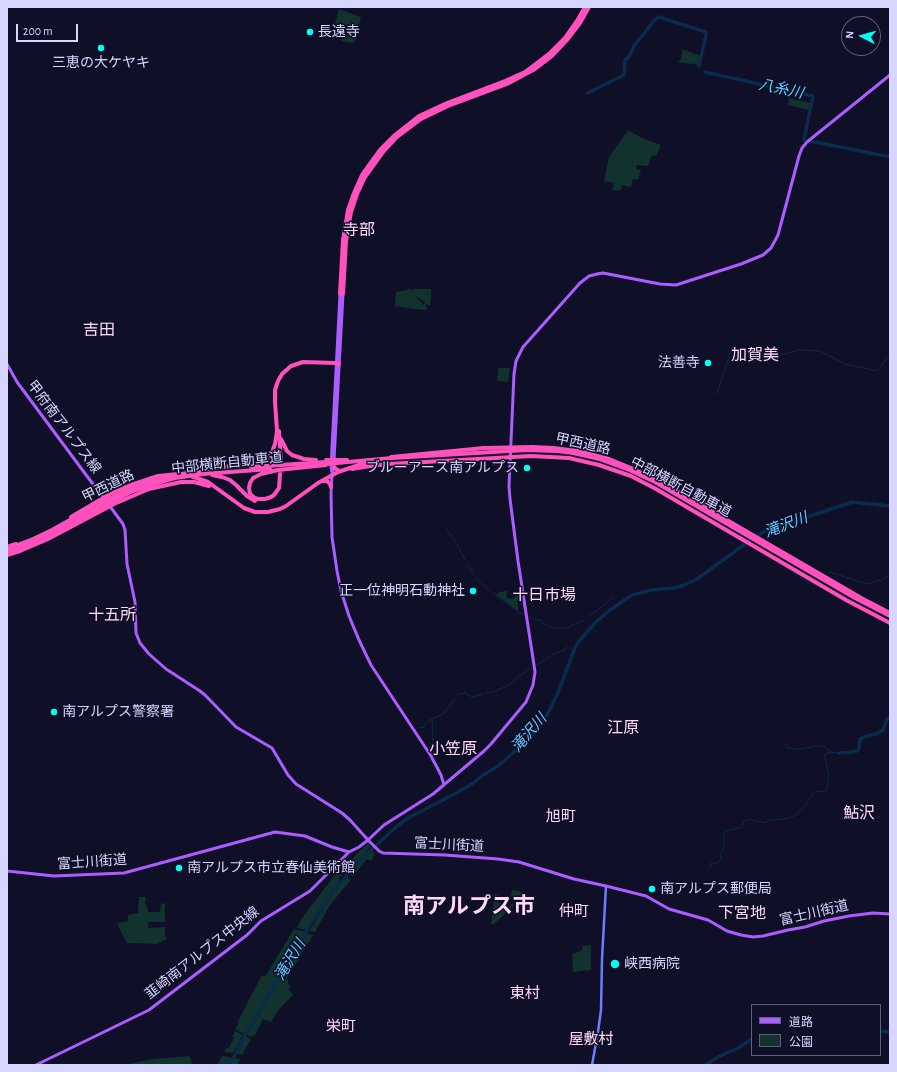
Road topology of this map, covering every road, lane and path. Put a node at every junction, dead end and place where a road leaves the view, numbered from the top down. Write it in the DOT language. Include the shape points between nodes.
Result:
graph roads {
  1 [pos="585,7"];
  2 [pos="589,7"];
  3 [pos="890,75"];
  4 [pos="341,294"];
  5 [pos="7,364"];
  6 [pos="337,364"];
  7 [pos="278,431"];
  8 [pos="511,447"];
  9 [pos="510,457"];
  10 [pos="392,458"];
  11 [pos="280,460"];
  12 [pos="326,463"];
  13 [pos="334,467"];
  14 [pos="340,471"];
  15 [pos="203,473"];
  16 [pos="332,475"];
  17 [pos="322,481"];
  18 [pos="331,487"];
  19 [pos="221,493"];
  20 [pos="103,498"];
  21 [pos="110,506"];
  22 [pos="7,548"];
  23 [pos="7,554"];
  24 [pos="890,613"];
  25 [pos="890,616"];
  26 [pos="890,623"];
  27 [pos="444,785"];
  28 [pos="369,841"];
  29 [pos="349,852"];
  30 [pos="7,871"];
  31 [pos="606,886"];
  32 [pos="890,914"];
  33 [pos="36,1065"];
  34 [pos="592,1065"];
  1 -- 4 [label="highway" via="565,38 538,63 495,86 419,116 380,150 362,175 348,210 343,240"];
  2 -- 4 [label="highway" via="567,40 535,69 507,84 421,119 397,137 383,152 365,177 351,212"];
  3 -- 8 [label="main road" via="802,148 778,235 771,248 763,255 676,285 603,273 589,276 580,283 527,342 519,355 514,374"];
  4 -- 6 [label="main road"];
  5 -- 20 [label="main road, 甲府南アルプス線" via="14,378"];
  6 -- 7 [label="highway" via="304,364 291,368 284,374 277,390"];
  6 -- 13 [label="main road"];
  6 -- 16 [label="main road"];
  7 -- 11 [label="highway"];
  7 -- 12 [label="highway" via="285,448 292,456"];
  7 -- 15 [label="highway" via="271,455 265,460"];
  8 -- 9 [label="main road"];
  8 -- 14 [label="highway, 甲西道路" via="402,455"];
  8 -- 24 [label="highway, 甲西道路, bridge" via="588,453 641,472"];
  9 -- 16 [label="highway, 甲西道路" via="379,465"];
  9 -- 26 [label="highway, 甲西道路" via="569,458 625,474 631,472 634,478"];
  9 -- 27 [label="main road" via="510,499 534,661 534,681 526,702 491,744"];
  10 -- 12 [label="highway, 中部横断自動車道, bridge"];
  10 -- 12 [label="highway, 中部横断自動車道, bridge"];
  10 -- 25 [label="highway, 中部横断自動車道, bridge" via="542,450 580,454 614,464 655,482"];
  12 -- 15 [label="highway, 中部横断自動車道"];
  12 -- 15 [label="highway" via="278,470 253,478 249,488 250,494 265,500 274,495 281,474 282,484 279,493 270,501 262,502 251,499 226,478"];
  13 -- 14 [label="highway"];
  13 -- 16 [label="main road"];
  14 -- 16 [label="highway, 甲西道路"];
  15 -- 22 [label="highway, 中部横断自動車道, bridge" via="187,473 132,488 47,533"];
  15 -- 23 [label="highway, 中部横断自動車道, bridge" via="159,482 123,496 54,533"];
  16 -- 17 [label="highway, 甲西道路"];
  16 -- 18 [label="main road"];
  17 -- 18 [label="highway" via="328,482"];
  17 -- 19 [label="highway, 甲西道路" via="286,506 268,512 255,512 244,508"];
  18 -- 27 [label="main road" via="334,553 341,591 354,628 371,665 431,756"];
  19 -- 20 [label="highway, 甲西道路" via="208,482 177,474 164,475 131,485"];
  19 -- 21 [label="highway, 甲西道路" via="203,484 181,482 149,489"];
  20 -- 21 [label="main road, 甲府南アルプス線"];
  20 -- 22 [label="highway, 甲西道路" via="56,526"];
  21 -- 23 [label="highway, 甲西道路" via="48,539"];
  21 -- 28 [label="main road, 甲府南アルプス線" via="125,530 130,583 135,602 136,633 140,643 166,669 206,696 236,727 272,748 296,784 342,813"];
  27 -- 28 [label="main road" via="384,825"];
  28 -- 29 [label="main road"];
  28 -- 31 [label="main road, 富士川街道" via="383,853 515,861 568,878"];
  29 -- 30 [label="main road, 富士川街道" via="305,836 275,832 124,873 54,876"];
  29 -- 33 [label="main road, 韮崎南アルプス中央線" via="310,891 261,920 248,935 149,1010"];
  31 -- 32 [label="main road, 富士川街道" via="646,896 669,909 708,920 731,933 753,937 861,914"];
  31 -- 34 [label="main road" via="601,1010"];
}
